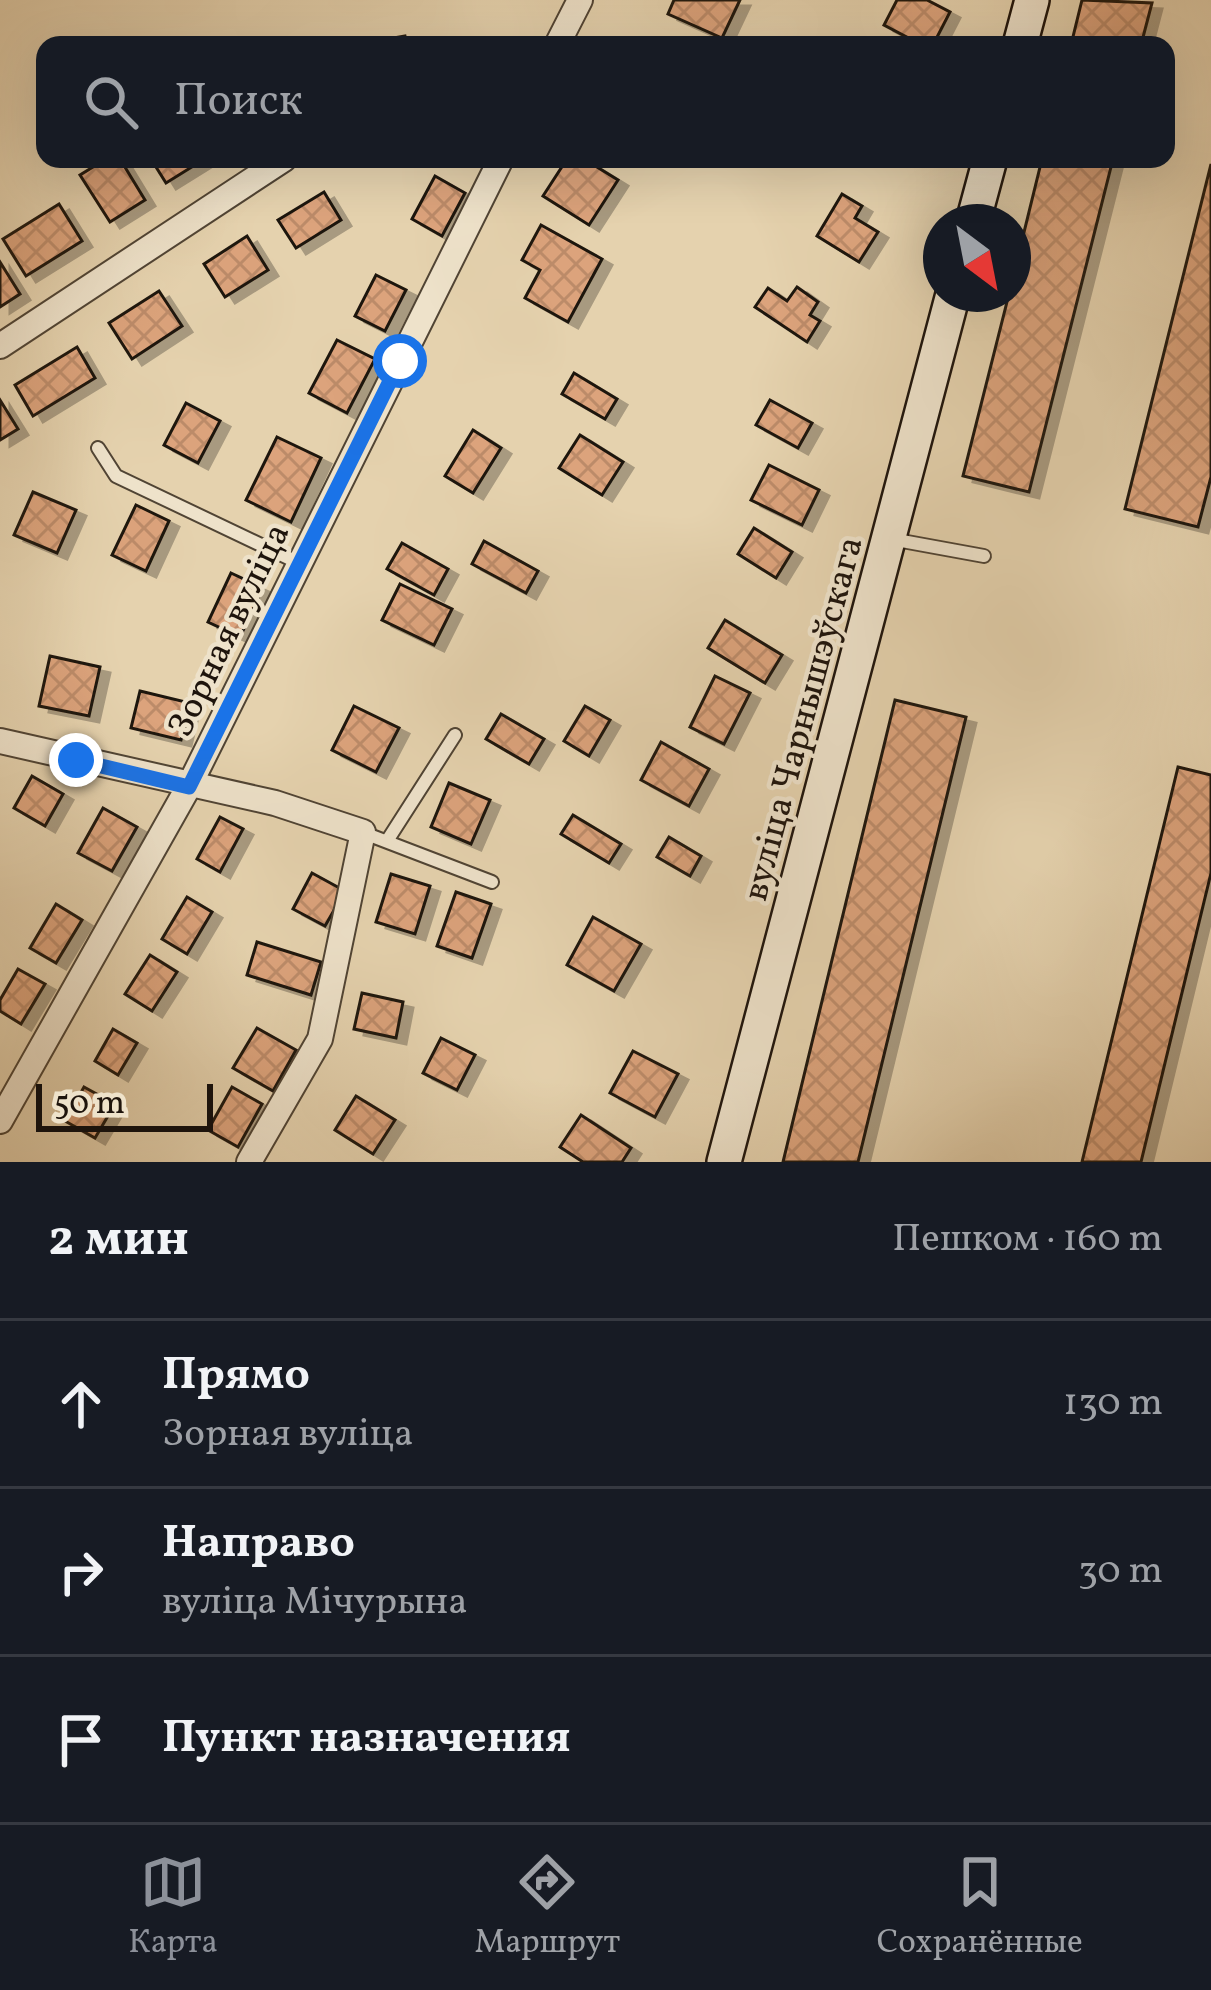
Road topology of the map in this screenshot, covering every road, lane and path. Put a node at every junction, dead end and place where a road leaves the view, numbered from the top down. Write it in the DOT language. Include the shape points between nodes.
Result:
graph roads {
  1 [pos="580,0"];
  2 [pos="1032,0"];
  3 [pos="562,36"];
  4 [pos="1022,36"];
  5 [pos="270,168"];
  6 [pos="497,168"];
  7 [pos="987,168"];
  8 [pos="978,204"];
  9 [pos="948,312"];
  10 [pos="0,346"];
  11 [pos="98,448"];
  12 [pos="888,538"];
  13 [pos="984,556"];
  14 [pos="300,563"];
  15 [pos="455,736"];
  16 [pos="0,741"];
  17 [pos="189,787"];
  18 [pos="375,837"];
  19 [pos="492,882"];
  20 [pos="0,1121"];
  21 [pos="249,1162"];
  22 [pos="724,1162"];
  1 -- 3 [label="street"];
  2 -- 4 [label="main road"];
  5 -- 10 [label="street"];
  6 -- 14 [label="street, Зорная вуліца"];
  7 -- 8 [label="main road"];
  9 -- 12 [label="main road, вуліца Чарнышэўскага"];
  11 -- 14 [label="lane" via="116,476"];
  12 -- 13 [label="lane"];
  12 -- 22 [label="main road, вуліца Чарнышэўскага"];
  14 -- 17 [label="street, Зорная вуліца"];
  15 -- 18 [label="lane"];
  16 -- 17 [label="street"];
  17 -- 18 [label="street" via="275,803"];
  17 -- 20 [label="street, Зорная вуліца"];
  18 -- 19 [label="lane"];
  18 -- 21 [label="street" via="320,1039"];
}
